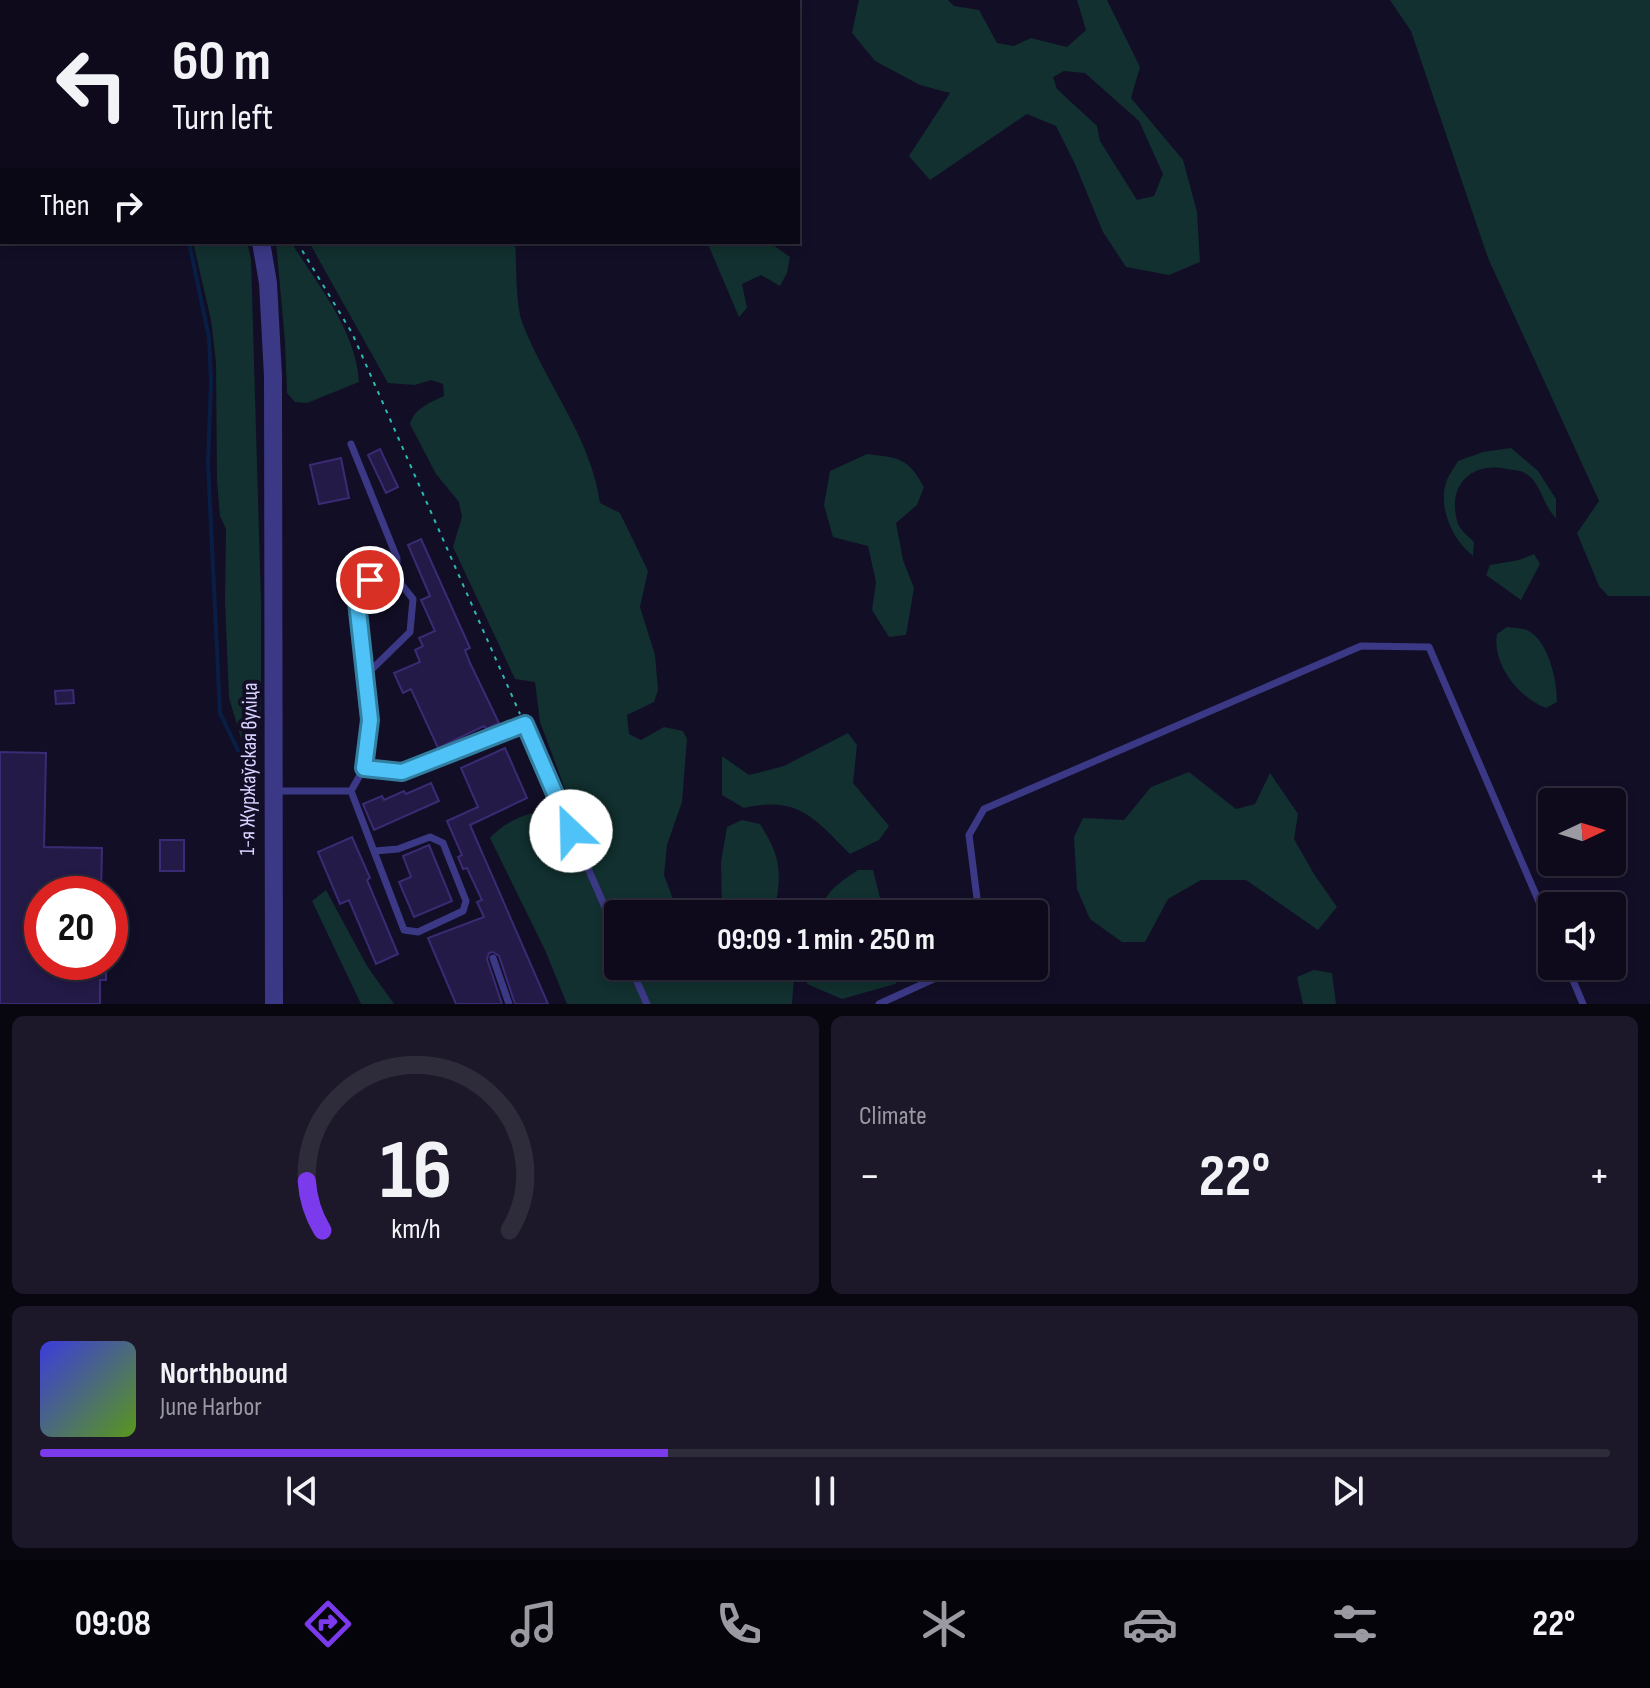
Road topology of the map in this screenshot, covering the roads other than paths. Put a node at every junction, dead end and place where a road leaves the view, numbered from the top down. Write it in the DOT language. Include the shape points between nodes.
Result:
graph roads {
  1 [pos="261,244"];
  2 [pos="351,444"];
  3 [pos="397,579"];
  4 [pos="366,675"];
  5 [pos="364,768"];
  6 [pos="273,791"];
  7 [pos="351,791"];
  8 [pos="375,851"];
  9 [pos="977,900"];
  10 [pos="1538,900"];
  11 [pos="604,905"];
  12 [pos="493,958"];
  13 [pos="636,980"];
  14 [pos="932,980"];
  15 [pos="1573,980"];
  16 [pos="274,1004"];
  17 [pos="509,1004"];
  18 [pos="647,1004"];
  19 [pos="879,1004"];
  20 [pos="1583,1004"];
  1 -- 6 [label="street, 1-я Журжаўская вуліца" via="271,345"];
  2 -- 3 [label="lane" via="397,558"];
  3 -- 4 [label="lane" via="413,599 410,632"];
  3 -- 4 [label="lane" via="370,580 356,593"];
  4 -- 5 [label="lane" via="370,720"];
  5 -- 7 [label="lane"];
  5 -- 11 [label="lane" via="402,772 525,724"];
  6 -- 7 [label="lane"];
  6 -- 16 [label="street, 1-я Журжаўская вуліца"];
  7 -- 8 [label="lane"];
  8 -- 8 [label="lane" via="404,930 418,932 463,911 466,901 443,843 430,837"];
  9 -- 10 [label="lane" via="969,835 984,809 1361,646 1429,647"];
  12 -- 17 [label="lane"];
  13 -- 18 [label="lane"];
  14 -- 19 [label="lane"];
  15 -- 20 [label="lane"];
}
